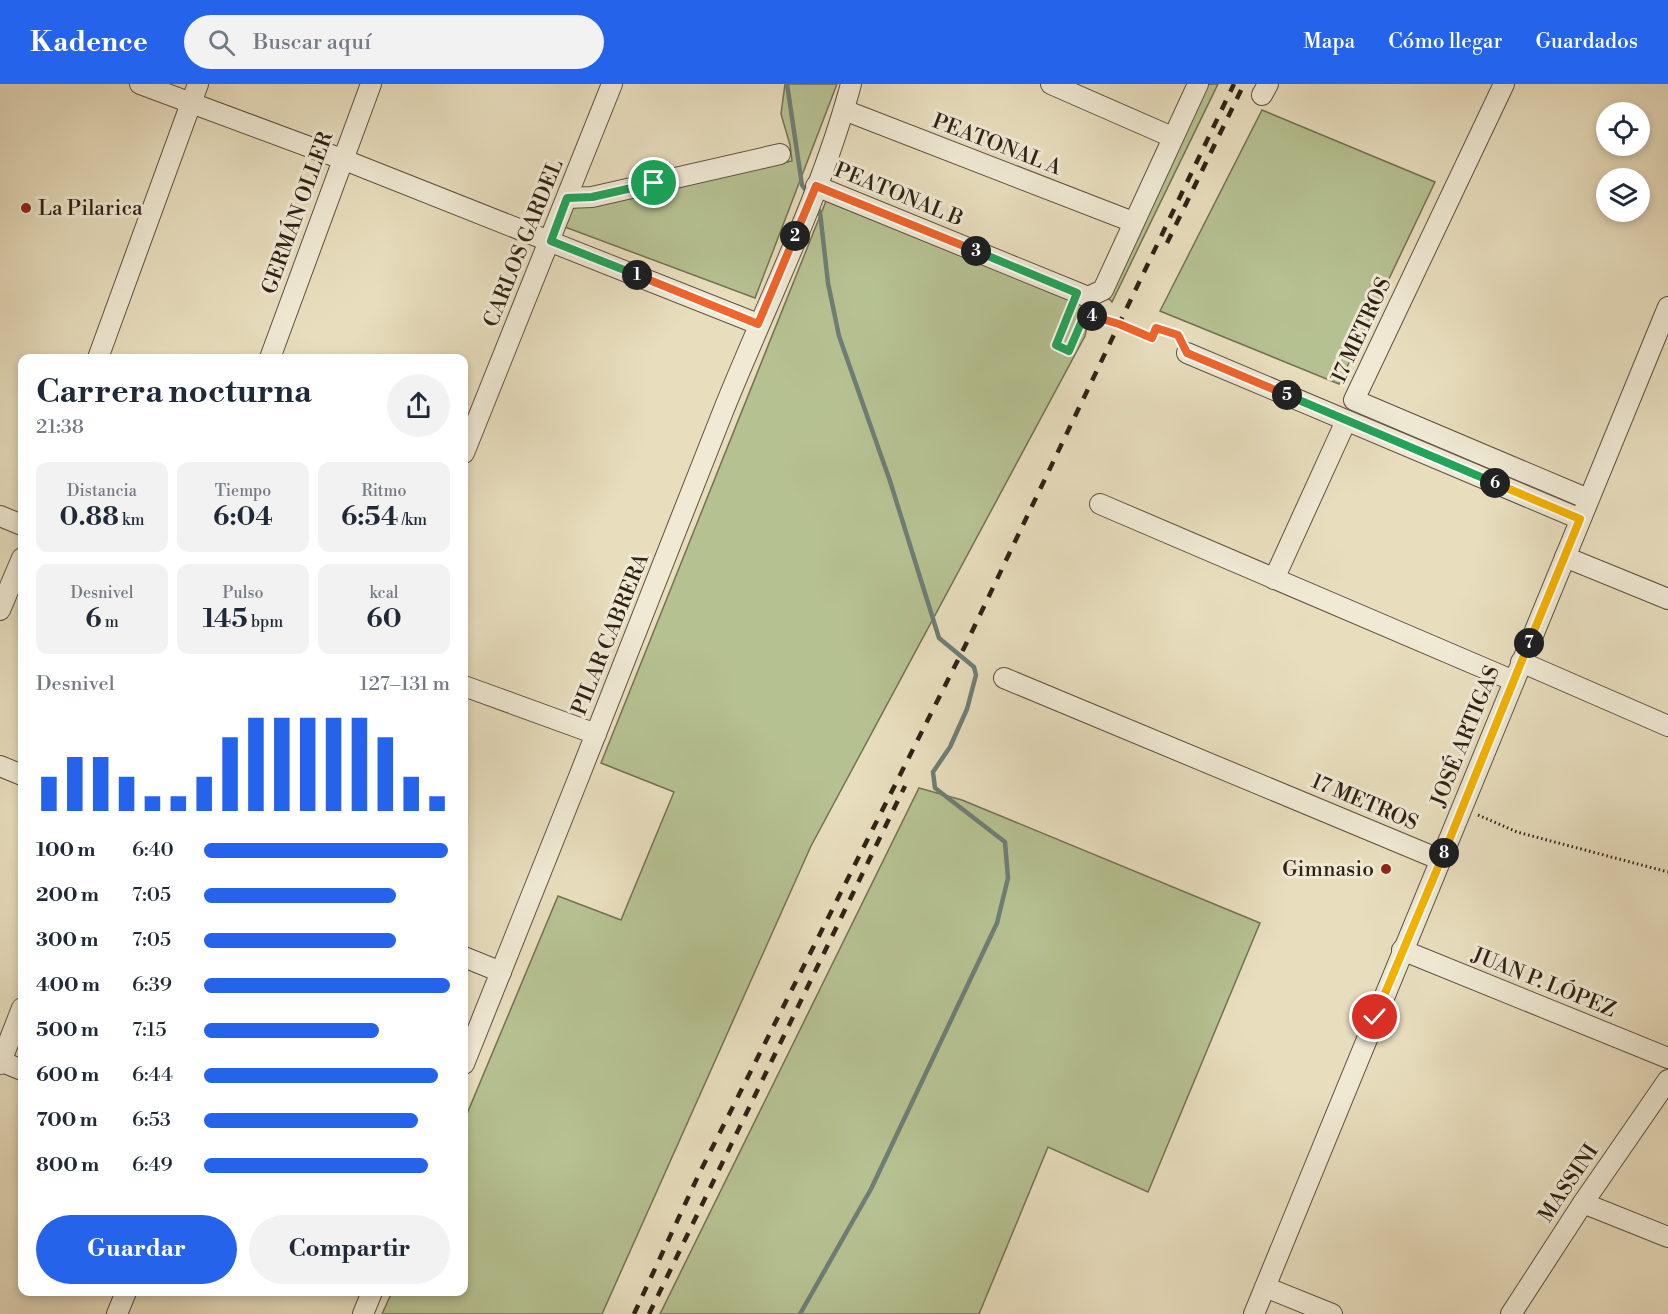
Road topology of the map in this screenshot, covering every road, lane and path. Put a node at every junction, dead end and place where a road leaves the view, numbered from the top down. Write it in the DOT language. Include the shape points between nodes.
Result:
graph roads {
  1 [pos="140,84"];
  2 [pos="198,84"];
  3 [pos="371,84"];
  4 [pos="612,84"];
  5 [pos="851,84"];
  6 [pos="1051,84"];
  7 [pos="1198,84"];
  8 [pos="1504,84"];
  9 [pos="191,103"];
  10 [pos="844,110"];
  11 [pos="1172,136"];
  12 [pos="780,154"];
  13 [pos="342,159"];
  14 [pos="815,188"];
  15 [pos="567,198"];
  16 [pos="1133,222"];
  17 [pos="551,241"];
  18 [pos="1077,293"];
  19 [pos="1668,307"];
  20 [pos="758,324"];
  21 [pos="1187,353"];
  22 [pos="99,354"];
  23 [pos="271,354"];
  24 [pos="1347,421"];
  25 [pos="468,443"];
  26 [pos="1588,499"];
  27 [pos="1100,504"];
  28 [pos="0,516"];
  29 [pos="1580,519"];
  30 [pos="18,523"];
  31 [pos="1565,557"];
  32 [pos="18,567"];
  33 [pos="1274,579"];
  34 [pos="1668,599"];
  35 [pos="0,610"];
  36 [pos="1521,662"];
  37 [pos="1004,678"];
  38 [pos="1514,681"];
  39 [pos="468,687"];
  40 [pos="1668,726"];
  41 [pos="596,734"];
  42 [pos="0,766"];
  43 [pos="18,773"];
  44 [pos="1462,808"];
  45 [pos="1441,860"];
  46 [pos="1668,872"];
  47 [pos="1402,950"];
  48 [pos="468,959"];
  49 [pos="501,972"];
  50 [pos="18,1018"];
  51 [pos="468,1054"];
  52 [pos="1668,1058"];
  53 [pos="0,1062"];
  54 [pos="18,1069"];
  55 [pos="1668,1080"];
  56 [pos="1582,1203"];
  57 [pos="1668,1237"];
  58 [pos="1265,1287"];
  59 [pos="124,1296"];
  60 [pos="370,1296"];
  61 [pos="117,1314"];
  62 [pos="363,1314"];
  63 [pos="1254,1314"];
  64 [pos="1332,1314"];
  65 [pos="1511,1314"];
  1 -- 9 [label="street"];
  2 -- 9 [label="street"];
  3 -- 13 [label="street, GERMÁN OLLER"];
  4 -- 15 [label="street, CARLOS GARDEL"];
  5 -- 10 [label="street, PILAR CABRERA"];
  6 -- 11 [label="street"];
  7 -- 11 [label="street"];
  8 -- 26 [label="street, 17 METROS" via="1354,400"];
  9 -- 13 [label="street"];
  9 -- 22 [label="street"];
  10 -- 14 [label="street, PILAR CABRERA"];
  10 -- 16 [label="street, PEATONAL A"];
  11 -- 16 [label="street"];
  12 -- 15 [label="street" via="592,197"];
  13 -- 17 [label="street"];
  13 -- 23 [label="street, GERMÁN OLLER"];
  14 -- 18 [label="street, PEATONAL B"];
  14 -- 20 [label="street, PILAR CABRERA"];
  15 -- 17 [label="street, CARLOS GARDEL"];
  16 -- 18 [label="street, PEATONAL B" via="1103,290 1088,297"];
  17 -- 20 [label="street"];
  17 -- 25 [label="street, CARLOS GARDEL"];
  18 -- 21 [label="path" via="1056,345 1069,351 1084,316 1097,316 1152,338 1156,328 1178,335"];
  19 -- 26 [label="street, JOSÉ ARTIGAS"];
  20 -- 41 [label="street, PILAR CABRERA"];
  21 -- 24 [label="street"];
  24 -- 29 [label="street"];
  24 -- 33 [label="street"];
  26 -- 29 [label="street, JOSÉ ARTIGAS"];
  27 -- 33 [label="street"];
  28 -- 30 [label="street"];
  29 -- 31 [label="street, JOSÉ ARTIGAS"];
  31 -- 34 [label="street"];
  31 -- 36 [label="street, JOSÉ ARTIGAS"];
  32 -- 35 [label="street"];
  33 -- 38 [label="street"];
  36 -- 38 [label="street, JOSÉ ARTIGAS"];
  36 -- 40 [label="street"];
  37 -- 45 [label="street, 17 METROS"];
  38 -- 44 [label="street, JOSÉ ARTIGAS"];
  39 -- 41 [label="street"];
  41 -- 49 [label="street, PILAR CABRERA"];
  42 -- 43 [label="street"];
  44 -- 45 [label="street, JOSÉ ARTIGAS"];
  44 -- 46 [label="path" via="1517,832"];
  45 -- 47 [label="street, JOSÉ ARTIGAS"];
  47 -- 52 [label="street, JUAN P. LÓPEZ"];
  47 -- 58 [label="street, JOSÉ ARTIGAS"];
  48 -- 49 [label="street"];
  49 -- 51 [label="street, PILAR CABRERA"];
  50 -- 53 [label="street"];
  53 -- 54 [label="street"];
  55 -- 56 [label="street, MASSINI"];
  56 -- 57 [label="street"];
  56 -- 65 [label="street, MASSINI"];
  58 -- 63 [label="street, JOSÉ ARTIGAS"];
  58 -- 64 [label="street"];
  59 -- 61 [label="street"];
  60 -- 62 [label="street"];
}
